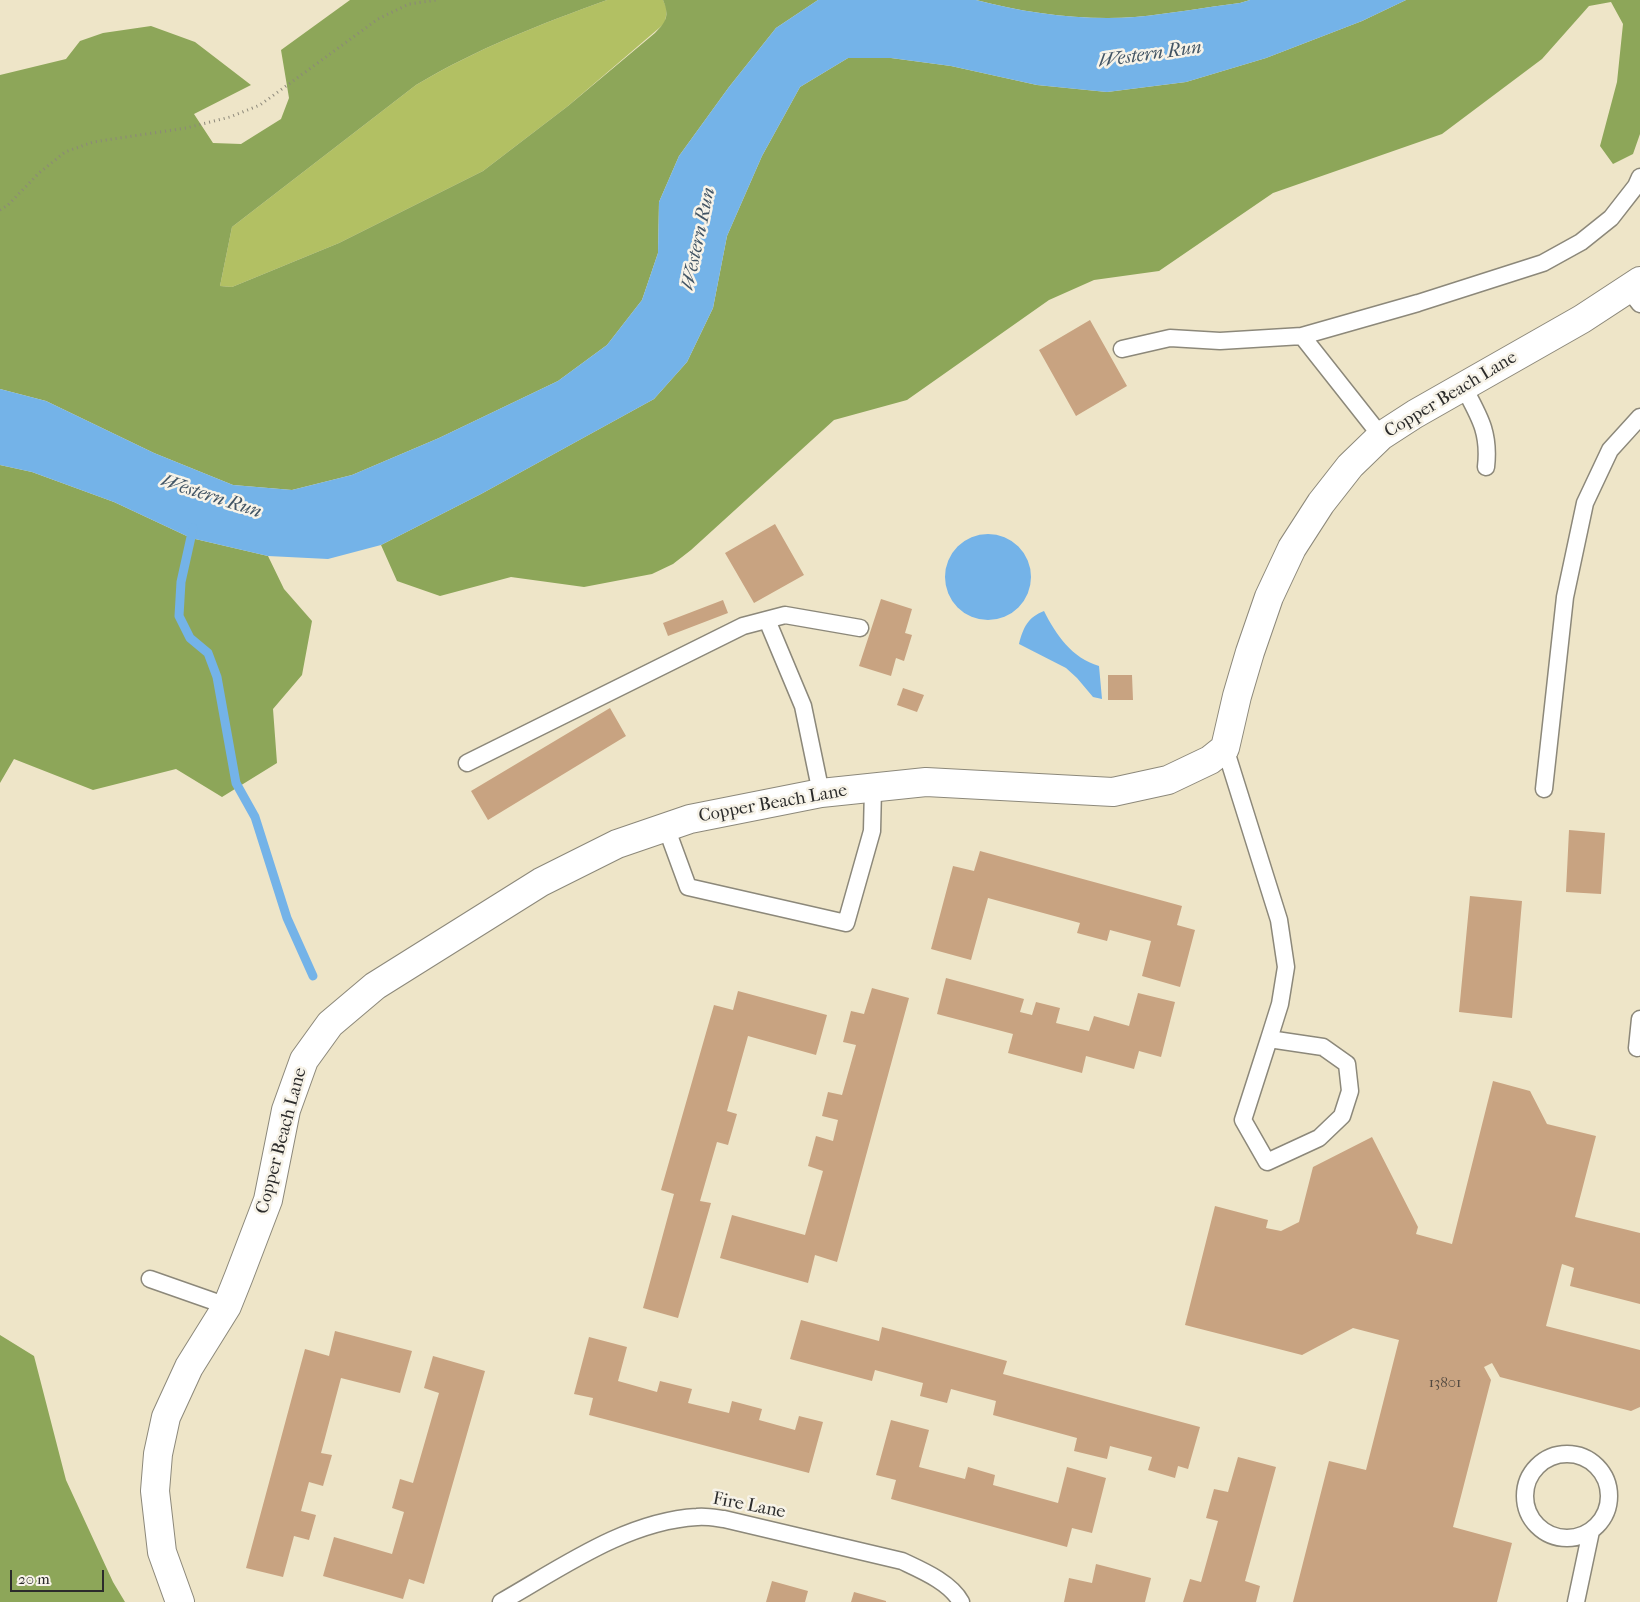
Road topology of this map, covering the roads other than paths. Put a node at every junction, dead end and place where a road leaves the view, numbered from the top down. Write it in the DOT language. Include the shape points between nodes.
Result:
graph roads {
  1 [pos="1640,177"];
  2 [pos="1636,291"];
  3 [pos="1302,336"];
  4 [pos="1122,350"];
  5 [pos="1463,386"];
  6 [pos="1640,418"];
  7 [pos="1381,436"];
  8 [pos="1486,467"];
  9 [pos="767,620"];
  10 [pos="860,628"];
  11 [pos="1225,748"];
  12 [pos="467,763"];
  13 [pos="873,788"];
  14 [pos="1544,789"];
  15 [pos="821,792"];
  16 [pos="666,827"];
  17 [pos="1640,1019"];
  18 [pos="1268,1040"];
  19 [pos="1637,1048"];
  20 [pos="150,1279"];
  21 [pos="226,1306"];
  22 [pos="1591,1530"];
  23 [pos="180,1602"];
  24 [pos="501,1602"];
  25 [pos="961,1602"];
  26 [pos="1576,1602"];
  1 -- 3 [label="lane" via="1611,218 1581,242 1543,263"];
  2 -- 5 [label="street, Copper Beach Lane"];
  3 -- 4 [label="lane" via="1220,341 1170,338"];
  3 -- 7 [label="lane"];
  5 -- 7 [label="street, Copper Beach Lane"];
  5 -- 8 [label="lane" via="1483,423 1488,449"];
  6 -- 14 [label="lane" via="1610,450 1585,503 1565,597"];
  7 -- 11 [label="street, Copper Beach Lane" via="1350,466 1292,548 1269,597 1250,652"];
  9 -- 10 [label="lane" via="785,615"];
  9 -- 12 [label="lane" via="743,626"];
  9 -- 15 [label="lane" via="803,706"];
  11 -- 13 [label="street, Copper Beach Lane" via="1210,760 1168,780 1113,792 926,782"];
  11 -- 18 [label="lane" via="1280,920 1286,967 1280,1004"];
  13 -- 15 [label="street, Copper Beach Lane"];
  13 -- 16 [label="lane" via="872,831 846,923 688,887"];
  15 -- 16 [label="street, Copper Beach Lane" via="690,819"];
  16 -- 21 [label="street, Copper Beach Lane" via="617,844 540,882 375,986 330,1024 304,1060 286,1110 268,1200"];
  17 -- 19 [label="lane"];
  18 -- 18 [label="lane" via="1323,1047 1348,1064 1350,1091 1342,1116 1319,1138 1267,1162 1243,1120"];
  20 -- 21 [label="lane"];
  21 -- 23 [label="street, Copper Beach Lane" via="189,1367 166,1418 158,1454 155,1491 162,1552"];
  22 -- 22 [label="lane" via="1607,1509 1609,1495 1601,1470 1591,1460 1565,1453 1540,1463 1526,1487 1525,1501 1538,1526 1564,1538"];
  22 -- 26 [label="lane"];
  24 -- 25 [label="lane, Fire Lane" via="624,1534 663,1522 699,1516 902,1561 928,1573"];
}
